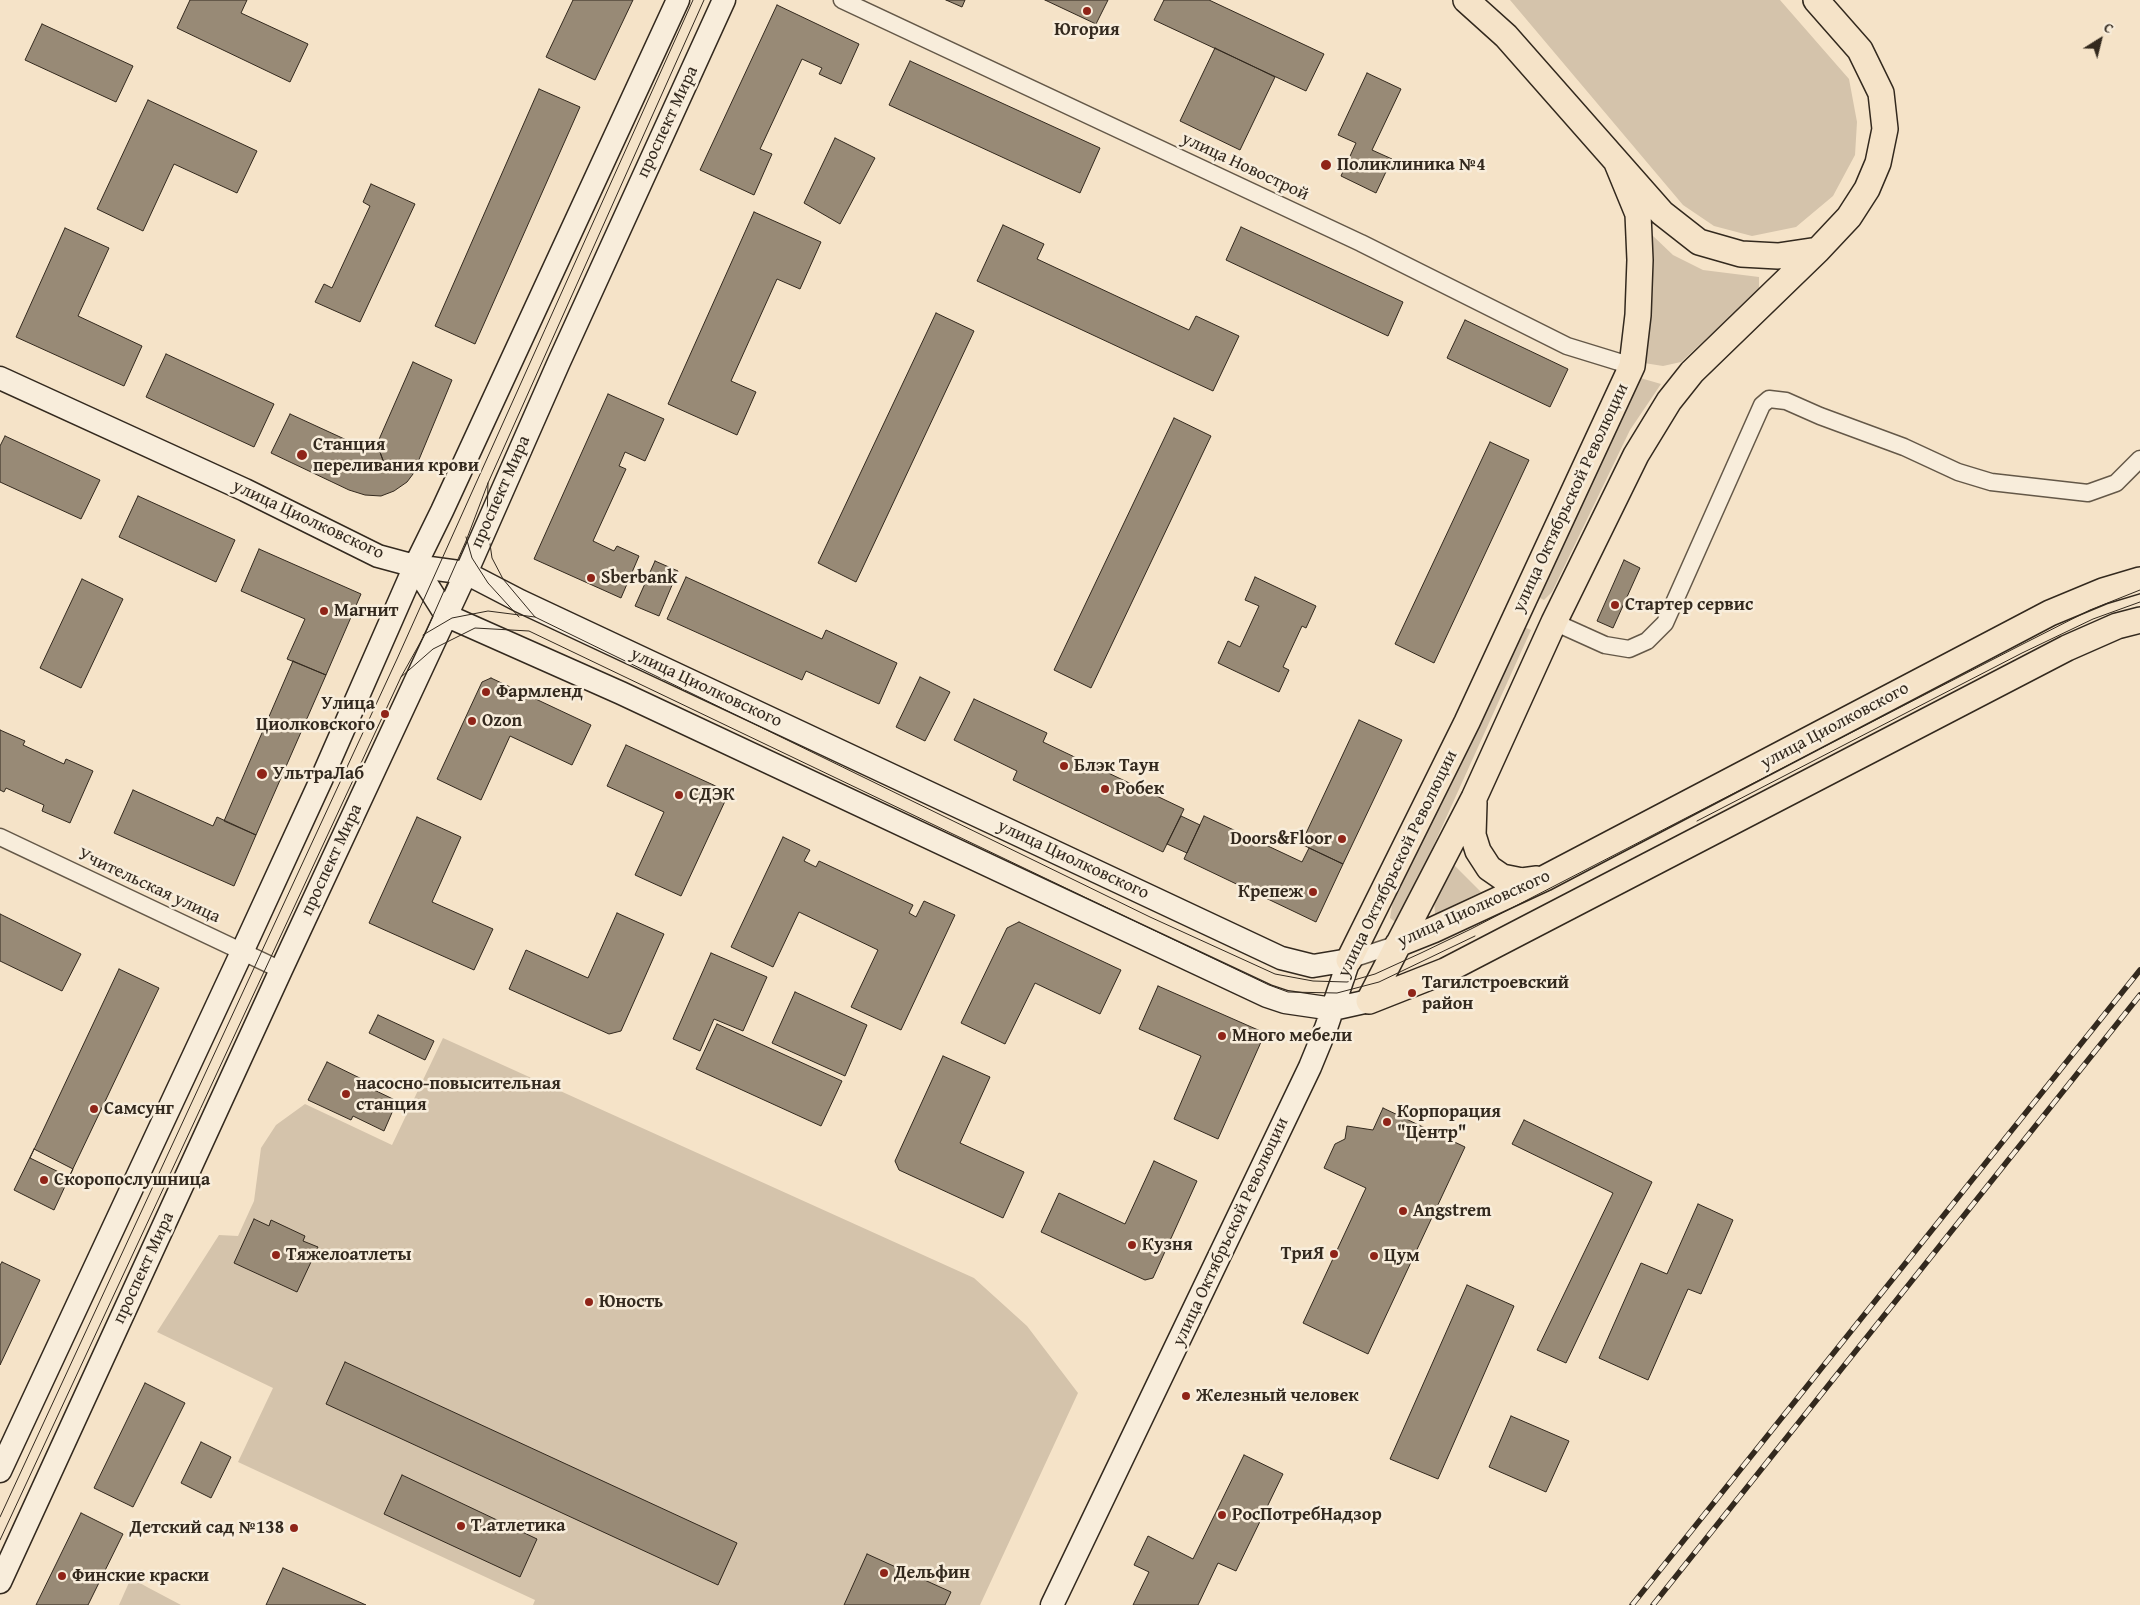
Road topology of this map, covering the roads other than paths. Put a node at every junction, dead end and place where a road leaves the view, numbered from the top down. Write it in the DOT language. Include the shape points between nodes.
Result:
graph roads {
  1 [pos="678,0"];
  2 [pos="724,0"];
  3 [pos="842,0"];
  4 [pos="1466,0"];
  5 [pos="1488,0"];
  6 [pos="1816,0"];
  7 [pos="1506,36"];
  8 [pos="1617,163"];
  9 [pos="1818,250"];
  10 [pos="1632,366"];
  11 [pos="0,378"];
  12 [pos="2140,459"];
  13 [pos="415,566"];
  14 [pos="466,573"];
  15 [pos="2140,580"];
  16 [pos="1520,609"];
  17 [pos="446,615"];
  18 [pos="2140,620"];
  19 [pos="1554,622"];
  20 [pos="1474,798"];
  21 [pos="0,837"];
  22 [pos="1545,878"];
  23 [pos="1398,944"];
  24 [pos="242,952"];
  25 [pos="1349,960"];
  26 [pos="280,970"];
  27 [pos="1369,1001"];
  28 [pos="1332,1009"];
  29 [pos="0,1471"];
  30 [pos="0,1582"];
  31 [pos="1052,1605"];
  1 -- 13 [label="main road"];
  2 -- 14 [label="main road, проспект Мира"];
  3 -- 10 [label="street, улица Новострой" via="1361,243 1567,346"];
  4 -- 7 [label="main road"];
  5 -- 7 [label="main road"];
  6 -- 9 [label="main road, улица Октябрьской Революции" via="1860,50 1881,93 1885,129 1878,163 1867,189 1849,217"];
  7 -- 8 [label="main road"];
  8 -- 9 [label="main road" via="1662,212 1699,242 1741,254 1778,256"];
  8 -- 10 [label="main road, улица Октябрьской Революции" via="1638,214 1638,315"];
  9 -- 19 [label="main road, улица Октябрьской Революции" via="1692,372 1669,401 1636,455"];
  10 -- 16 [label="main road, улица Октябрьской Революции"];
  11 -- 13 [label="main road, улица Циолковского" via="245,490 378,556"];
  12 -- 19 [label="street" via="2116,483 2088,493 1991,482 1958,472 1786,400 1769,399 1762,405 1665,623 1647,641 1629,649 1604,645"];
  13 -- 14 [label="main road, улица Циолковского"];
  13 -- 17 [label="main road"];
  13 -- 24 [label="main road"];
  14 -- 17 [label="main road, проспект Мира"];
  14 -- 25 [label="main road, улица Циолковского" via="1281,958 1313,966"];
  15 -- 22 [label="main road, улица Циолковского" via="2050,613"];
  16 -- 19 [label="main road"];
  16 -- 25 [label="main road, улица Октябрьской Революции"];
  17 -- 26 [label="main road, проспект Мира"];
  17 -- 28 [label="main road, улица Циолковского" via="1266,996"];
  18 -- 27 [label="main road, улица Циолковского" via="2117,626 2067,648 1445,972"];
  19 -- 20 [label="main road, улица Октябрьской Революции"];
  20 -- 22 [label="main road" via="1473,835 1489,868 1502,877 1522,881"];
  20 -- 23 [label="main road, улица Октябрьской Революции"];
  21 -- 24 [label="street, Учительская улица"];
  22 -- 23 [label="main road, улица Циолковского"];
  23 -- 25 [label="street, улица Циолковского"];
  23 -- 27 [label="main road, улица Октябрьской Революции"];
  24 -- 26 [label="street, Учительская улица"];
  24 -- 29 [label="main road"];
  25 -- 28 [label="main road, улица Октябрьской Революции"];
  26 -- 30 [label="main road, проспект Мира"];
  27 -- 28 [label="main road, улица Циолковского"];
  28 -- 31 [label="main road, улица Октябрьской Революции" via="1301,1084"];
}
